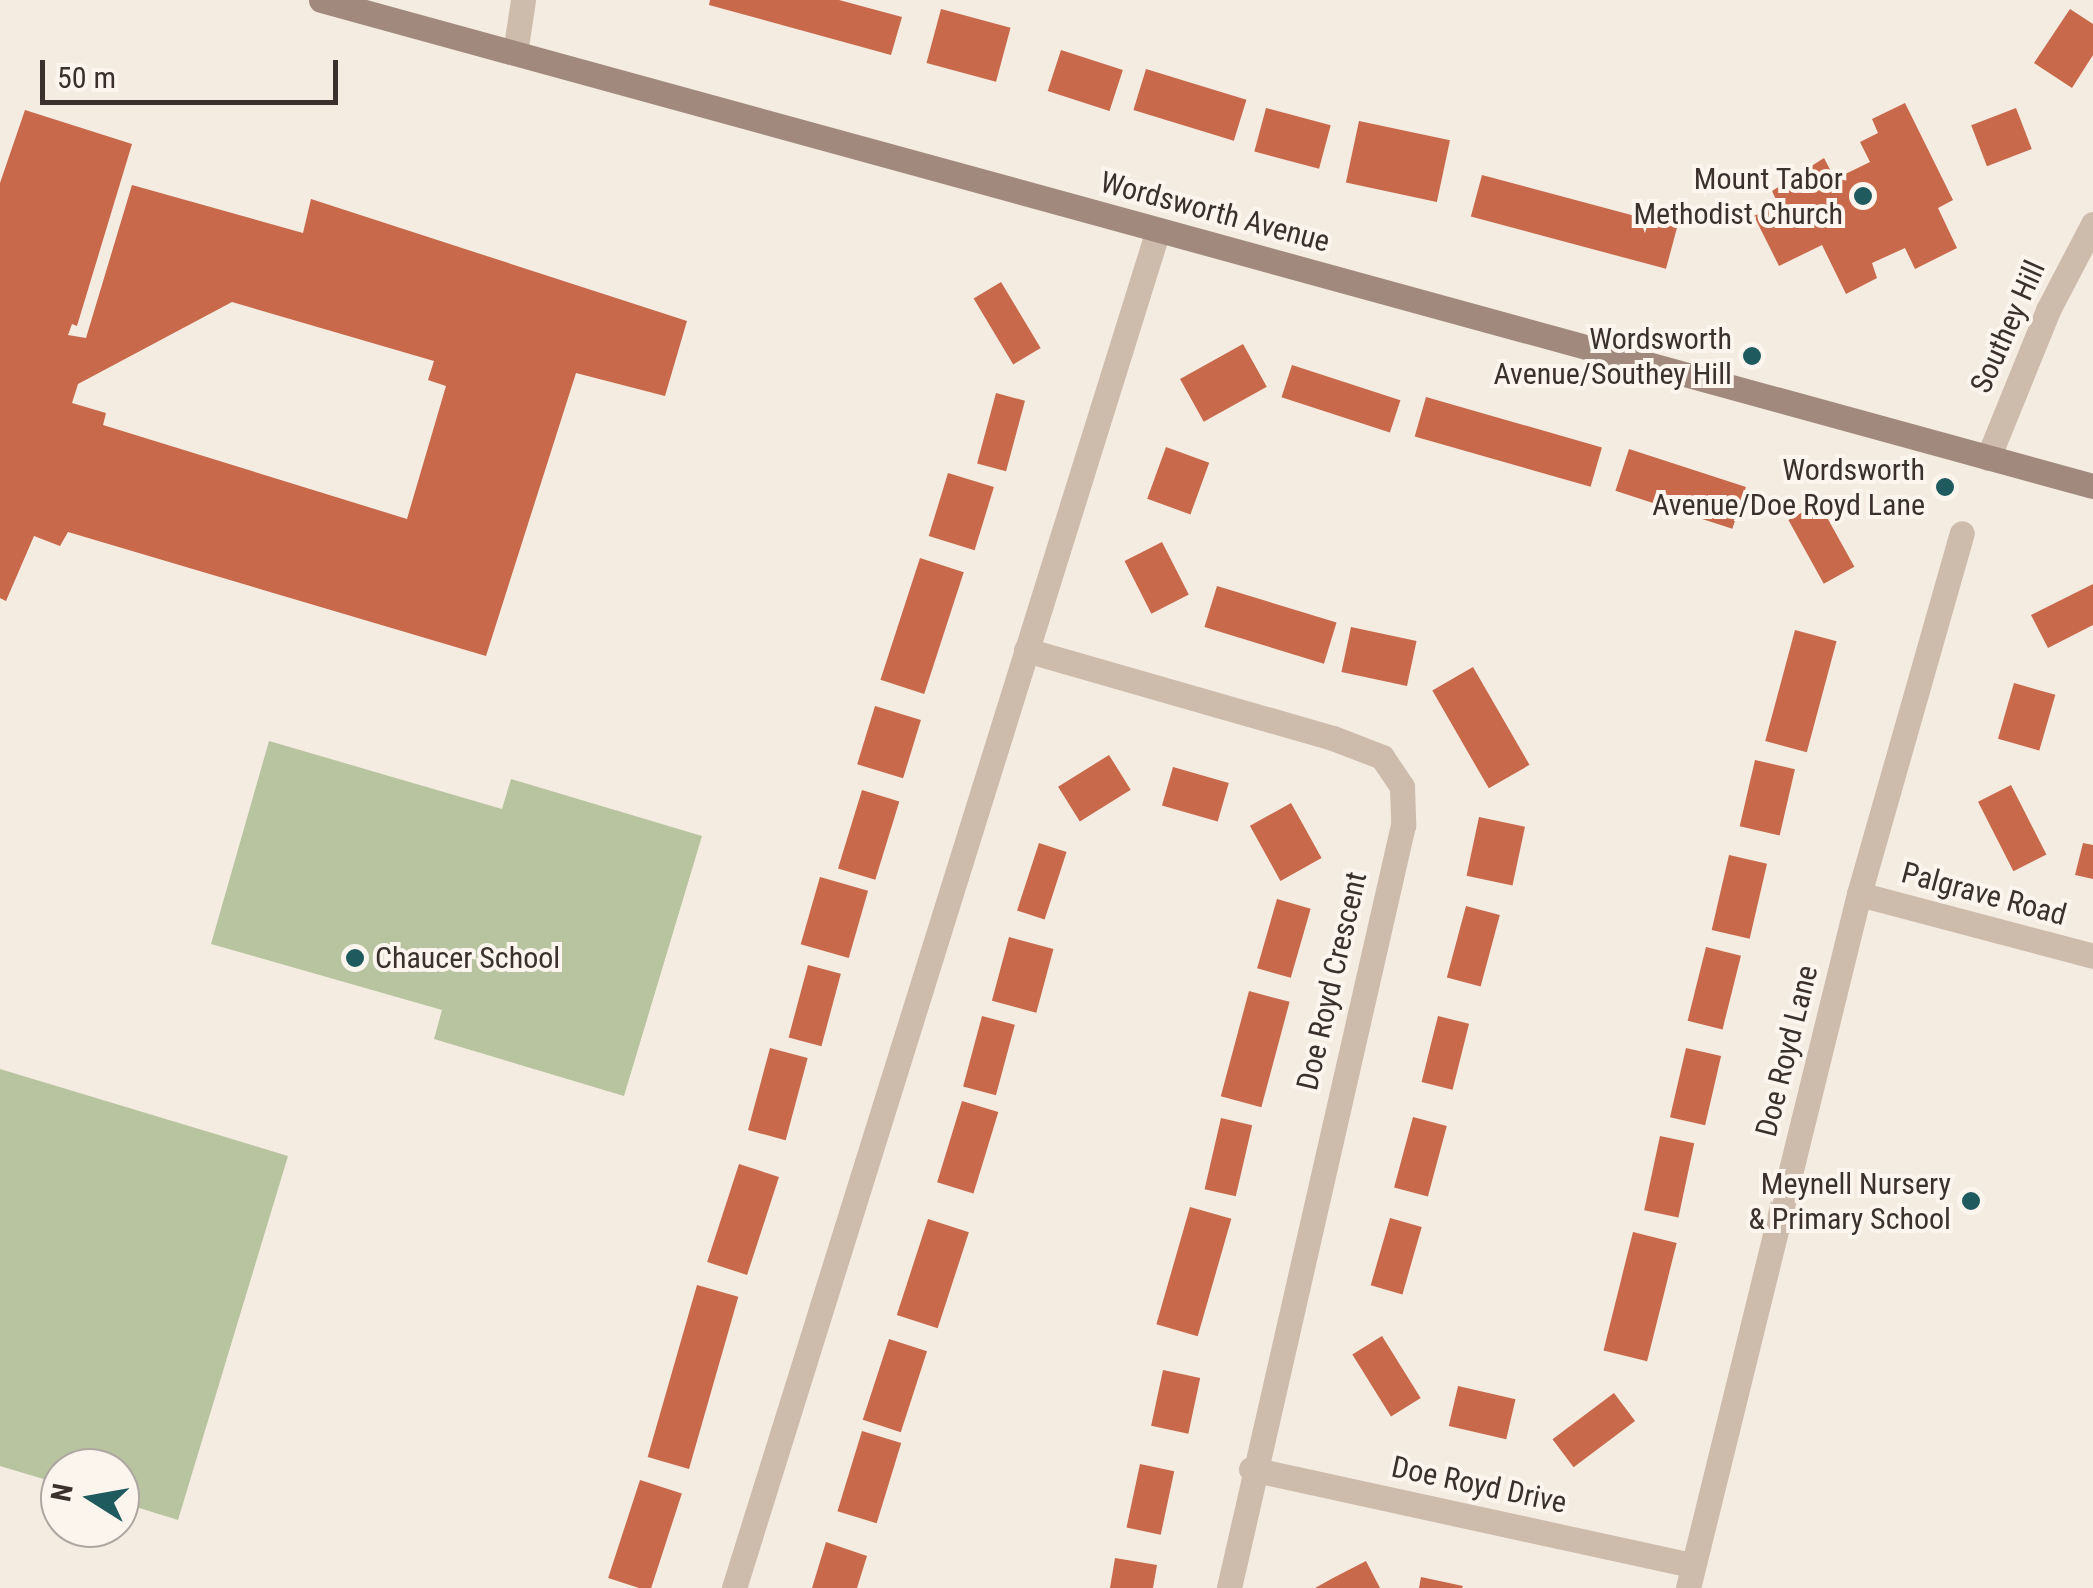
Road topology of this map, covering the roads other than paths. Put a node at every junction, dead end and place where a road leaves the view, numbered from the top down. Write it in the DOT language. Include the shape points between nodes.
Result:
graph roads {
  1 [pos="321,0"];
  2 [pos="522,0"];
  3 [pos="515,53"];
  4 [pos="2093,224"];
  5 [pos="1158,230"];
  6 [pos="1988,458"];
  7 [pos="2093,486"];
  8 [pos="1962,533"];
  9 [pos="1026,650"];
  10 [pos="1859,894"];
  11 [pos="2093,956"];
  12 [pos="1251,1469"];
  13 [pos="1690,1576"];
  14 [pos="734,1588"];
  15 [pos="1229,1588"];
  1 -- 3 [label="street, Wordsworth Avenue"];
  2 -- 3 [label="street"];
  3 -- 5 [label="street, Wordsworth Avenue"];
  4 -- 6 [label="street, Southey Hill" via="2048,310"];
  5 -- 6 [label="street, Wordsworth Avenue"];
  5 -- 9 [label="street"];
  6 -- 7 [label="street, Wordsworth Avenue"];
  8 -- 10 [label="street, Doe Royd Lane"];
  9 -- 12 [label="street, Doe Royd Crescent" via="1333,738 1382,757 1402,787 1402,825"];
  9 -- 14 [label="street"];
  10 -- 11 [label="street, Palgrave Road"];
  10 -- 13 [label="street, Doe Royd Lane"];
  12 -- 13 [label="street, Doe Royd Drive"];
  12 -- 15 [label="street, Doe Royd Crescent"];
}
